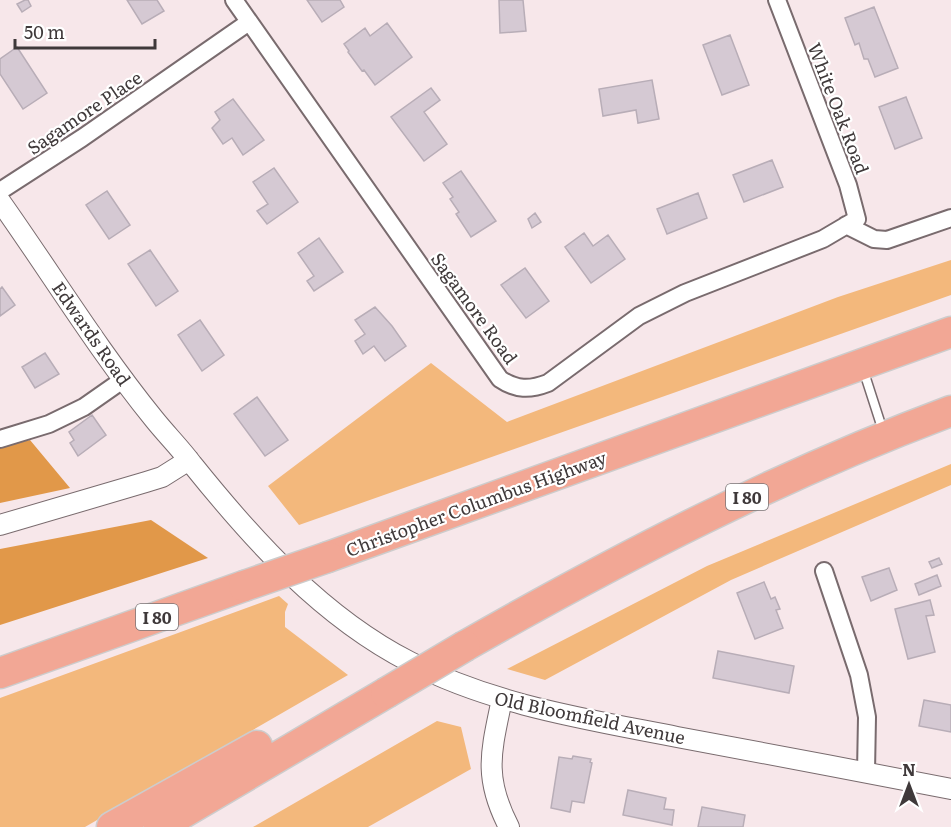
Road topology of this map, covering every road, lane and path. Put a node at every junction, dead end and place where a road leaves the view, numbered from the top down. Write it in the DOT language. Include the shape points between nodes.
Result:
graph roads {
  1 [pos="234,0"];
  2 [pos="777,0"];
  3 [pos="249,22"];
  4 [pos="0,191"];
  5 [pos="0,201"];
  6 [pos="951,218"];
  7 [pos="846,225"];
  8 [pos="951,332"];
  9 [pos="861,363"];
  10 [pos="124,379"];
  11 [pos="951,411"];
  12 [pos="885,437"];
  13 [pos="0,439"];
  14 [pos="189,460"];
  15 [pos="0,525"];
  16 [pos="824,571"];
  17 [pos="71,648"];
  18 [pos="0,656"];
  19 [pos="0,673"];
  20 [pos="502,699"];
  21 [pos="302,742"];
  22 [pos="866,772"];
  23 [pos="951,789"];
  24 [pos="112,827"];
  25 [pos="159,827"];
  26 [pos="509,827"];
  1 -- 3 [label="street, Sagamore Road"];
  2 -- 7 [label="street, White Oak Road" via="848,185 857,219"];
  3 -- 4 [label="street, Sagamore Place"];
  3 -- 7 [label="street, Sagamore Road" via="500,379 511,386 536,387 548,383 639,316 685,293 823,239"];
  5 -- 10 [label="street, Edwards Road"];
  6 -- 7 [label="street" via="887,240 874,239"];
  8 -- 9 [label="highway, Christopher Columbus Highway / I 80"];
  9 -- 12 [label="lane"];
  9 -- 17 [label="highway, Christopher Columbus Highway / I 80, bridge"];
  10 -- 13 [label="street" via="84,407 49,424"];
  10 -- 14 [label="street, Edwards Road"];
  11 -- 12 [label="highway, I 80"];
  12 -- 21 [label="highway, I 80, bridge" via="800,473 620,560"];
  14 -- 15 [label="street" via="146,483"];
  14 -- 20 [label="street, Old Bloomfield Avenue" via="249,531 311,593 351,626 409,662"];
  16 -- 22 [label="street" via="859,675 867,717"];
  17 -- 18 [label="highway"];
  17 -- 19 [label="highway, Christopher Columbus Highway / I 80"];
  20 -- 22 [label="street, Old Bloomfield Avenue"];
  20 -- 26 [label="street" via="491,748 491,778"];
  21 -- 24 [label="highway" via="256,746"];
  21 -- 25 [label="highway, I 80"];
  22 -- 23 [label="street, Old Bloomfield Avenue"];
}
